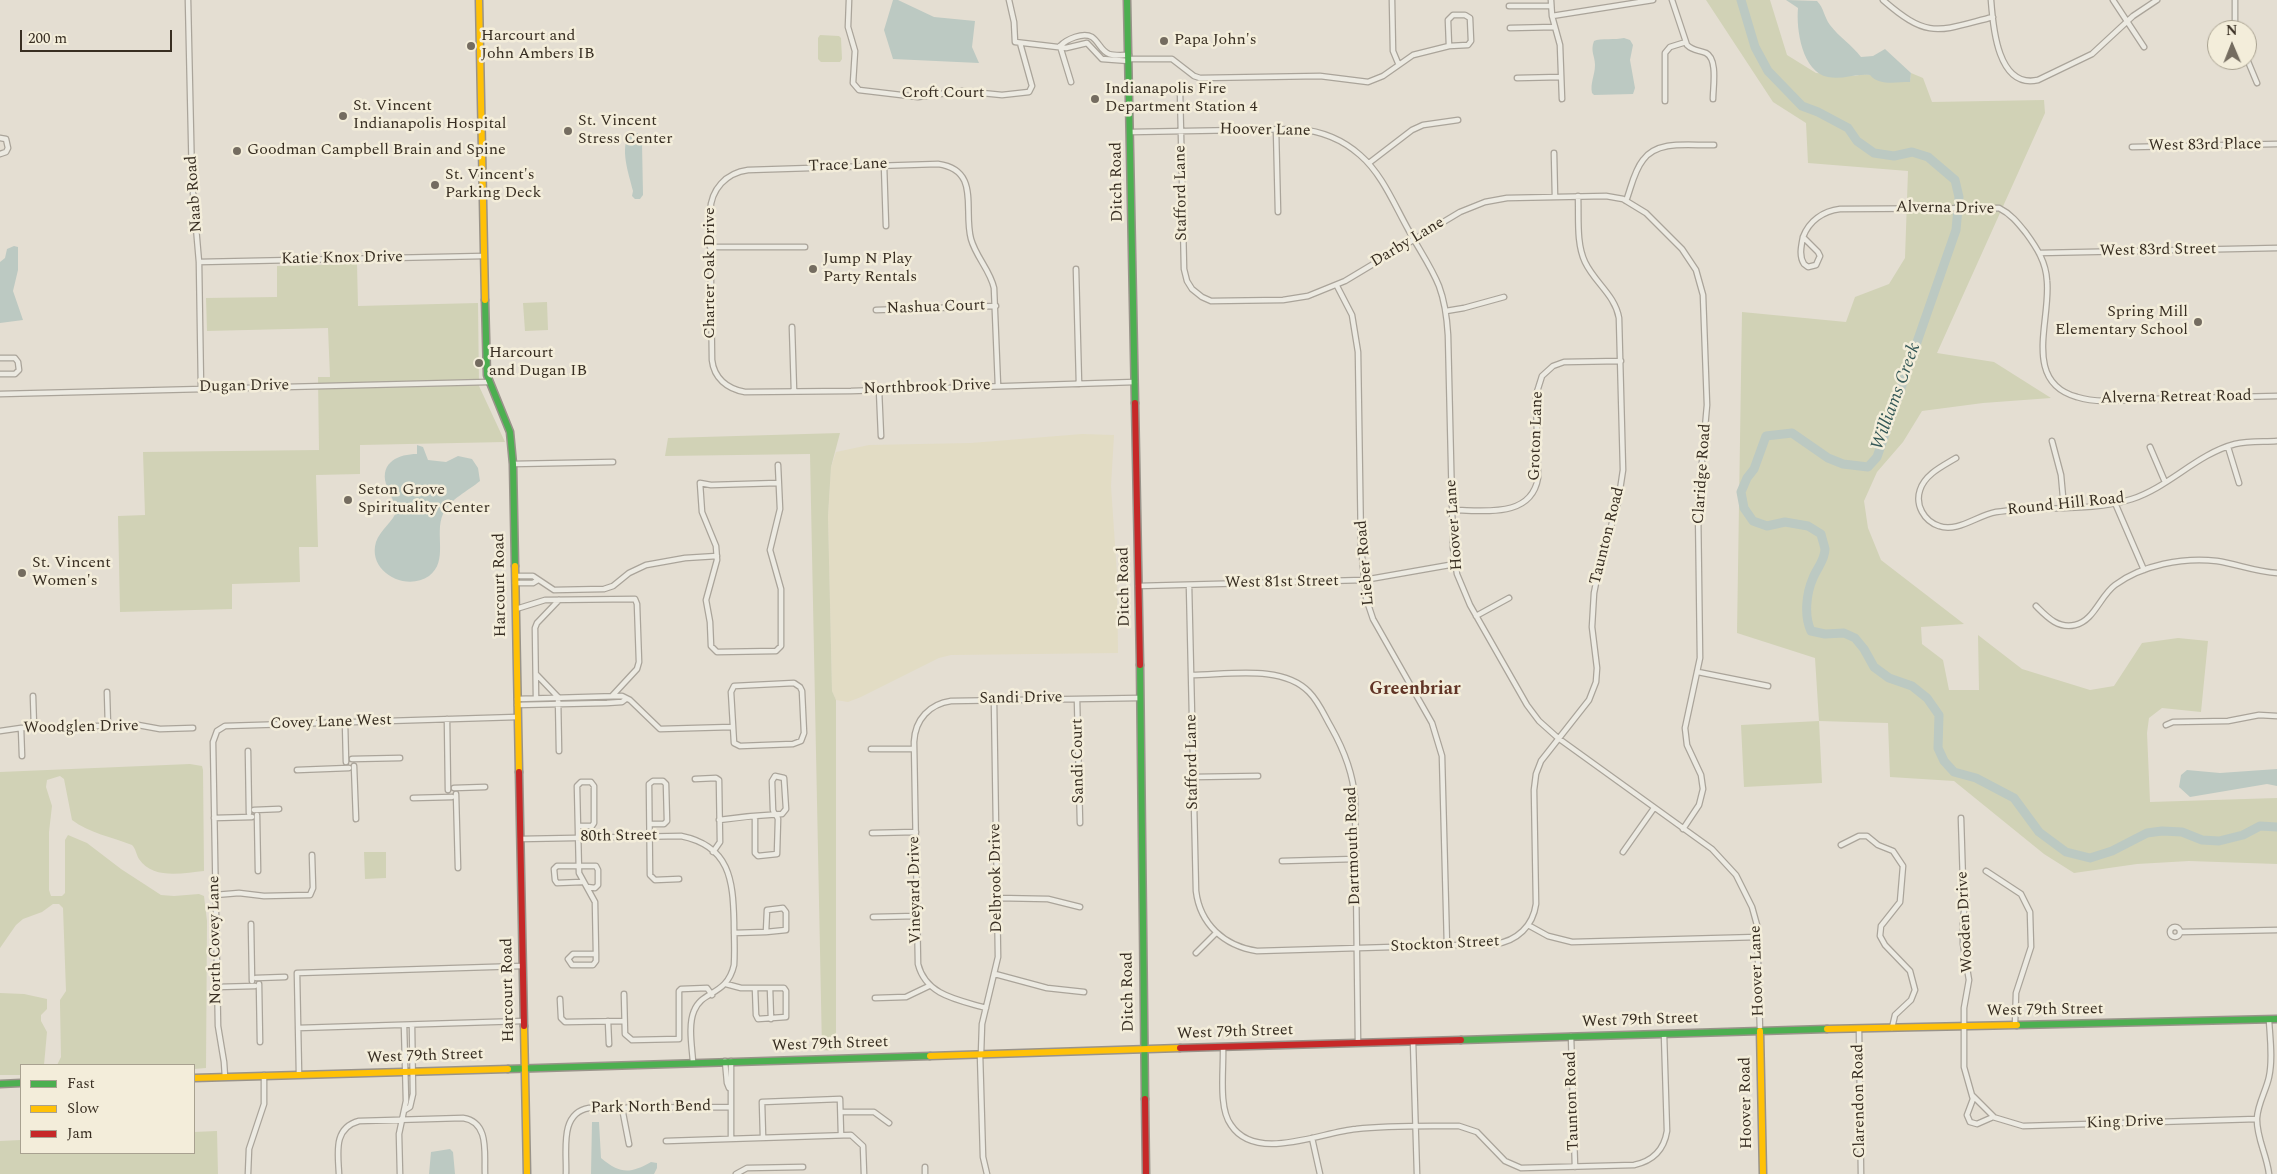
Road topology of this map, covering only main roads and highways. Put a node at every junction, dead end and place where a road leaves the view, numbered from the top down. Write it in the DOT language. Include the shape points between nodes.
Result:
graph roads {
  1 [pos="479,0"];
  2 [pos="1127,0"];
  3 [pos="2277,1019"];
  4 [pos="1760,1031"];
  5 [pos="1143,1049"];
  6 [pos="524,1067"];
  7 [pos="195,1078"];
  8 [pos="20,1083"];
  9 [pos="0,1084"];
  10 [pos="526,1174"];
  11 [pos="1146,1174"];
  12 [pos="1763,1174"];
  1 -- 6 [label="main road, Harcourt Road" via="486,363 488,382 512,441 513,464"];
  2 -- 5 [label="main road, Ditch Road"];
  3 -- 4 [label="main road, West 79th Street"];
  4 -- 5 [label="main road, West 79th Street"];
  4 -- 12 [label="main road, Hoover Road"];
  5 -- 6 [label="main road, West 79th Street"];
  5 -- 11 [label="main road, Ditch Road"];
  6 -- 7 [label="main road, West 79th Street"];
  6 -- 10 [label="main road, Harcourt Road"];
  8 -- 9 [label="main road"];
}
